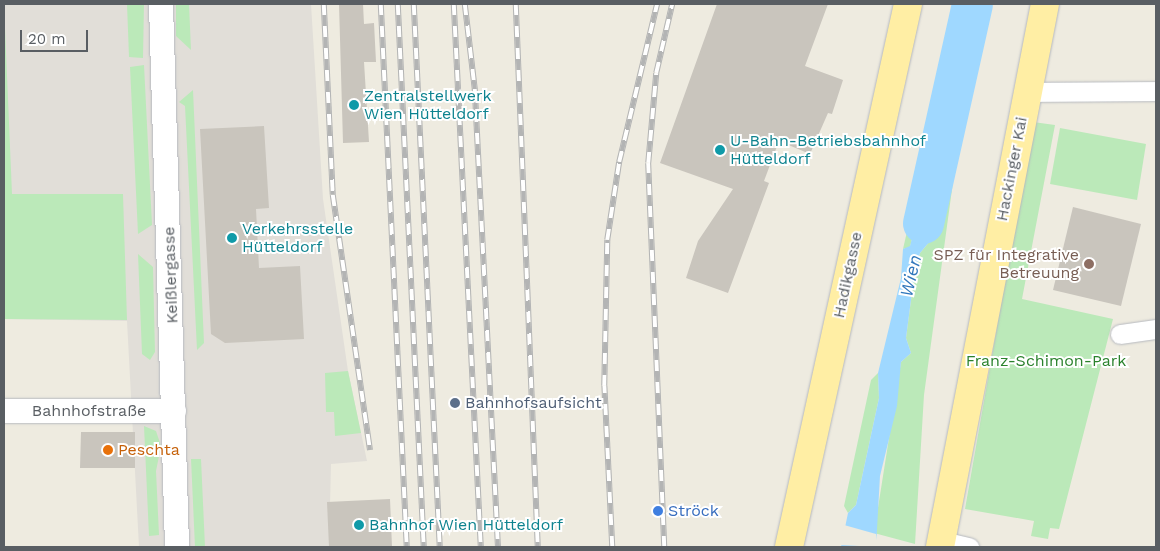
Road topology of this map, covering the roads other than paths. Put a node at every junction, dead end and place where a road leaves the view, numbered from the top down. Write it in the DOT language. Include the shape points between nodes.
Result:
graph roads {
  1 [pos="161,4"];
  2 [pos="908,4"];
  3 [pos="1045,4"];
  4 [pos="1156,91"];
  5 [pos="1027,92"];
  6 [pos="1156,329"];
  7 [pos="1120,334"];
  8 [pos="4,410"];
  9 [pos="174,411"];
  10 [pos="941,544"];
  11 [pos="177,547"];
  12 [pos="789,547"];
  13 [pos="969,547"];
  1 -- 9 [label="street, Keißlergasse"];
  2 -- 12 [label="main road, Hadikgasse"];
  3 -- 5 [label="main road, Hackinger Kai"];
  4 -- 5 [label="street"];
  5 -- 10 [label="main road, Hackinger Kai"];
  6 -- 7 [label="street"];
  8 -- 9 [label="street, Bahnhofstraße"];
  9 -- 11 [label="street, Keißlergasse"];
  10 -- 13 [label="street"];
}
